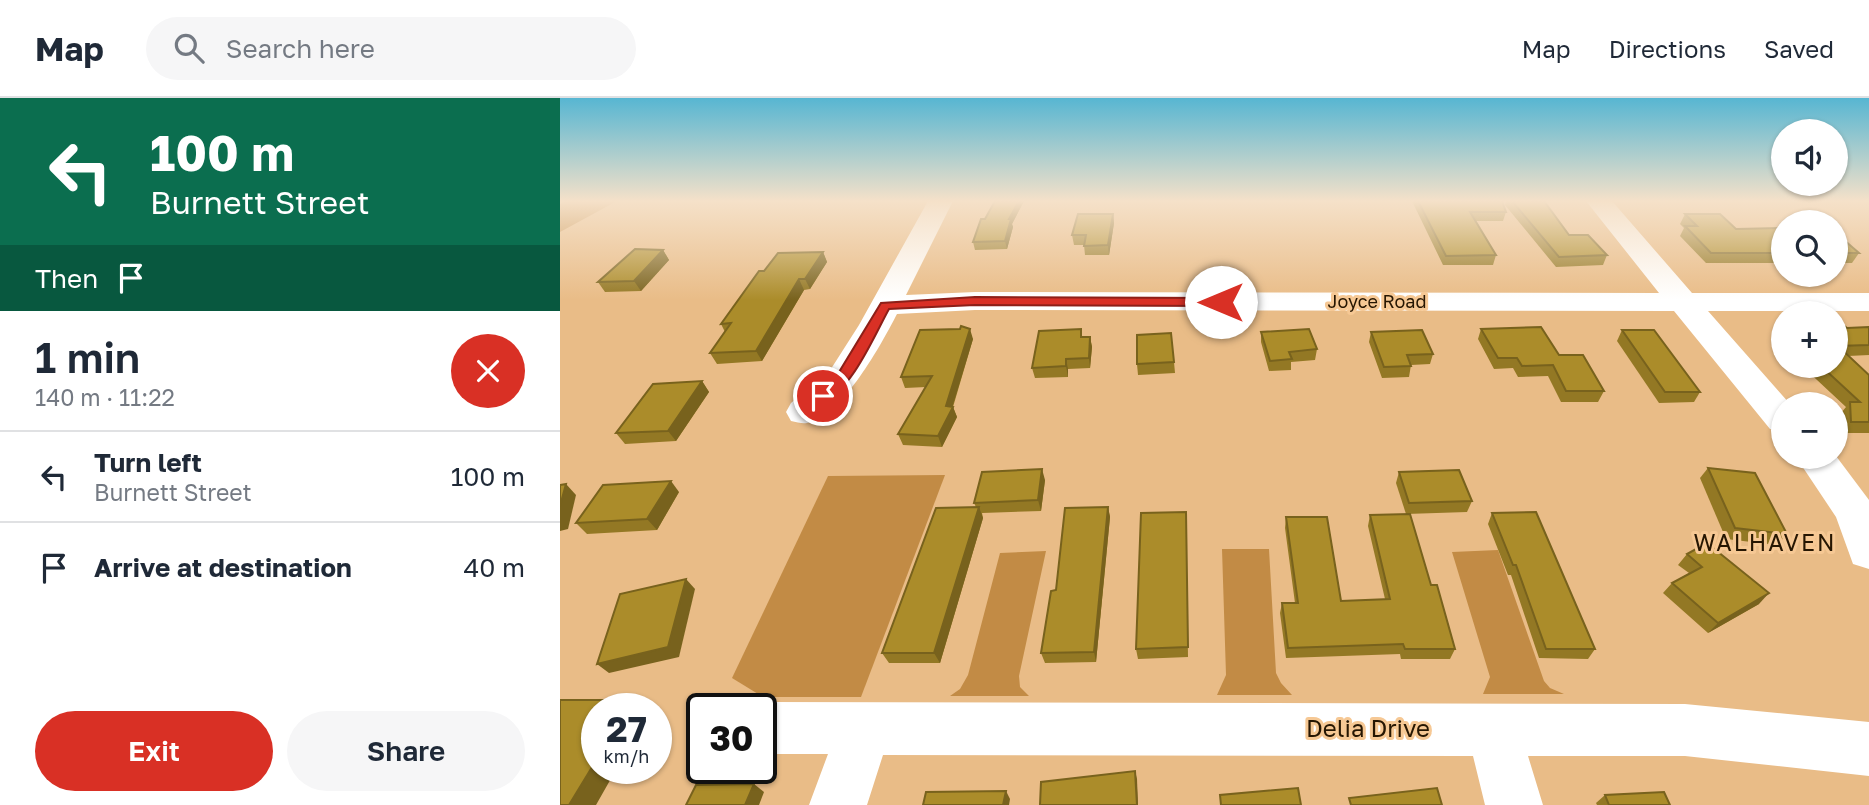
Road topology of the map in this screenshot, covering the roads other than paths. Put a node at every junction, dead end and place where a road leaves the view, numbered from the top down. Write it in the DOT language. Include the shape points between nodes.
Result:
graph roads {
  1 [pos="923,234"];
  2 [pos="1626,234"];
  3 [pos="1869,302"];
  4 [pos="1685,303"];
  5 [pos="885,306"];
  6 [pos="1771,405"];
  7 [pos="804,412"];
  8 [pos="1824,469"];
  9 [pos="1869,551"];
  10 [pos="777,728"];
  11 [pos="865,729"];
  12 [pos="1493,730"];
  13 [pos="1869,749"];
  14 [pos="838,805"];
  15 [pos="1514,805"];
  1 -- 5 [label="street"];
  2 -- 4 [label="street"];
  3 -- 4 [label="street, Joyce Road"];
  4 -- 5 [label="street, Joyce Road" via="975,301"];
  4 -- 6 [label="street"];
  5 -- 7 [label="street" via="841,380"];
  8 -- 9 [label="street" via="1855,513"];
  10 -- 11 [label="street, Delia Drive"];
  11 -- 12 [label="street, Delia Drive"];
  11 -- 14 [label="street"];
  12 -- 13 [label="street, Delia Drive" via="1685,730"];
  12 -- 15 [label="street"];
}
